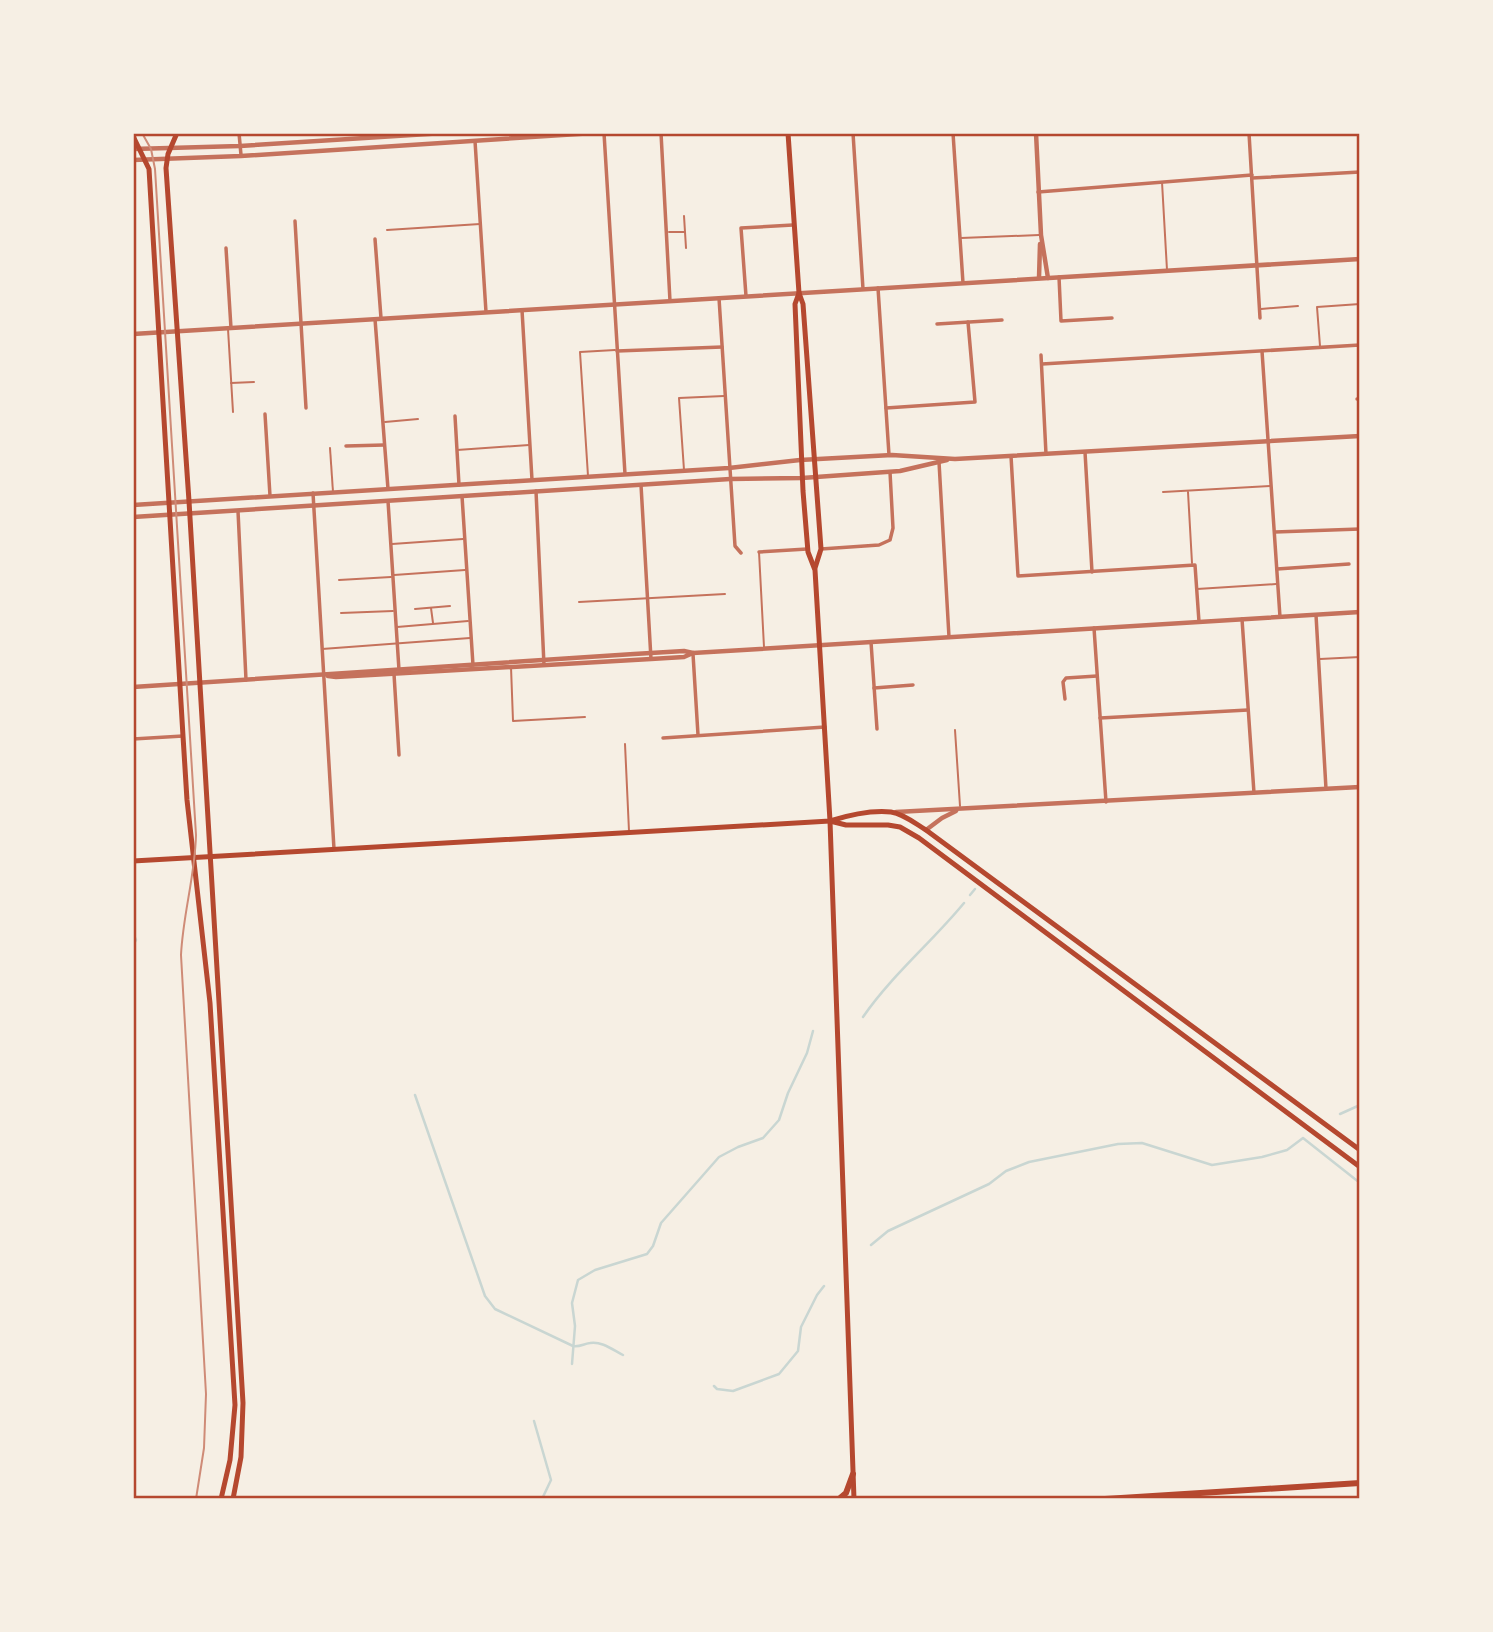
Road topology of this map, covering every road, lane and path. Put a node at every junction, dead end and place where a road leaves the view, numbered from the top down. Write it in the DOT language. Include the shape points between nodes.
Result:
graph roads {
  1 [pos="177,133"];
  2 [pos="239,133"];
  3 [pos="444,133"];
  4 [pos="594,133"];
  5 [pos="604,133"];
  6 [pos="661,133"];
  7 [pos="789,133"];
  8 [pos="853,133"];
  9 [pos="953,133"];
  10 [pos="1036,133"];
  11 [pos="1249,133"];
  12 [pos="133,136"];
  13 [pos="515,136"];
  14 [pos="475,141"];
  15 [pos="240,146"];
  16 [pos="133,149"];
  17 [pos="141,149"];
  18 [pos="170,149"];
  19 [pos="241,156"];
  20 [pos="167,159"];
  21 [pos="133,160"];
  22 [pos="146,160"];
  23 [pos="1360,172"];
  24 [pos="1252,177"];
  25 [pos="1162,181"];
  26 [pos="1038,192"];
  27 [pos="684,216"];
  28 [pos="295,221"];
  29 [pos="481,224"];
  30 [pos="794,225"];
  31 [pos="387,230"];
  32 [pos="666,232"];
  33 [pos="685,232"];
  34 [pos="1041,235"];
  35 [pos="960,238"];
  36 [pos="375,239"];
  37 [pos="226,248"];
  38 [pos="686,248"];
  39 [pos="1360,259"];
  40 [pos="1257,265"];
  41 [pos="1167,270"];
  42 [pos="1059,277"];
  43 [pos="1039,278"];
  44 [pos="1048,278"];
  45 [pos="963,283"];
  46 [pos="878,288"];
  47 [pos="863,289"];
  48 [pos="799,293"];
  49 [pos="746,296"];
  50 [pos="719,298"];
  51 [pos="670,301"];
  52 [pos="615,304"];
  53 [pos="1360,304"];
  54 [pos="1298,306"];
  55 [pos="1260,309"];
  56 [pos="522,310"];
  57 [pos="486,312"];
  58 [pos="1112,318"];
  59 [pos="1260,318"];
  60 [pos="378,319"];
  61 [pos="1002,320"];
  62 [pos="968,322"];
  63 [pos="301,323"];
  64 [pos="937,324"];
  65 [pos="230,328"];
  66 [pos="177,331"];
  67 [pos="159,332"];
  68 [pos="133,334"];
  69 [pos="1360,345"];
  70 [pos="722,347"];
  71 [pos="1320,347"];
  72 [pos="617,351"];
  73 [pos="1262,351"];
  74 [pos="1041,355"];
  75 [pos="1042,364"];
  76 [pos="254,382"];
  77 [pos="231,383"];
  78 [pos="725,396"];
  79 [pos="306,408"];
  80 [pos="886,408"];
  81 [pos="233,412"];
  82 [pos="265,414"];
  83 [pos="454,416"];
  84 [pos="418,419"];
  85 [pos="383,422"];
  86 [pos="1360,436"];
  87 [pos="1268,441"];
  88 [pos="384,444"];
  89 [pos="530,445"];
  90 [pos="346,446"];
  91 [pos="330,448"];
  92 [pos="457,450"];
  93 [pos="1085,452"];
  94 [pos="1046,454"];
  95 [pos="889,455"];
  96 [pos="1011,456"];
  97 [pos="815,459"];
  98 [pos="955,459"];
  99 [pos="800,460"];
  100 [pos="939,462"];
  101 [pos="729,468"];
  102 [pos="684,471"];
  103 [pos="890,472"];
  104 [pos="625,474"];
  105 [pos="640,474"];
  106 [pos="588,477"];
  107 [pos="816,477"];
  108 [pos="802,478"];
  109 [pos="730,479"];
  110 [pos="532,480"];
  111 [pos="460,484"];
  112 [pos="641,485"];
  113 [pos="1272,486"];
  114 [pos="388,489"];
  115 [pos="536,491"];
  116 [pos="1188,491"];
  117 [pos="333,492"];
  118 [pos="1163,492"];
  119 [pos="313,494"];
  120 [pos="270,496"];
  121 [pos="461,496"];
  122 [pos="189,501"];
  123 [pos="388,501"];
  124 [pos="168,502"];
  125 [pos="133,505"];
  126 [pos="314,505"];
  127 [pos="238,510"];
  128 [pos="189,514"];
  129 [pos="168,515"];
  130 [pos="133,517"];
  131 [pos="1360,528"];
  132 [pos="1275,532"];
  133 [pos="464,539"];
  134 [pos="391,544"];
  135 [pos="807,549"];
  136 [pos="821,549"];
  137 [pos="759,552"];
  138 [pos="741,553"];
  139 [pos="1349,564"];
  140 [pos="1192,566"];
  141 [pos="467,569"];
  142 [pos="1277,569"];
  143 [pos="815,570"];
  144 [pos="1092,572"];
  145 [pos="393,576"];
  146 [pos="339,580"];
  147 [pos="318,581"];
  148 [pos="324,581"];
  149 [pos="1278,584"];
  150 [pos="1196,589"];
  151 [pos="725,594"];
  152 [pos="648,597"];
  153 [pos="579,602"];
  154 [pos="450,606"];
  155 [pos="431,607"];
  156 [pos="415,608"];
  157 [pos="395,610"];
  158 [pos="1360,612"];
  159 [pos="341,614"];
  160 [pos="320,615"];
  161 [pos="326,615"];
  162 [pos="1316,615"];
  163 [pos="1280,617"];
  164 [pos="1241,619"];
  165 [pos="470,621"];
  166 [pos="1199,622"];
  167 [pos="433,624"];
  168 [pos="396,627"];
  169 [pos="1094,628"];
  170 [pos="949,637"];
  171 [pos="471,638"];
  172 [pos="871,642"];
  173 [pos="397,644"];
  174 [pos="820,645"];
  175 [pos="765,648"];
  176 [pos="322,649"];
  177 [pos="693,653"];
  178 [pos="651,656"];
  179 [pos="1360,657"];
  180 [pos="1318,659"];
  181 [pos="544,662"];
  182 [pos="510,664"];
  183 [pos="474,666"];
  184 [pos="396,671"];
  185 [pos="325,675"];
  186 [pos="1097,676"];
  187 [pos="246,680"];
  188 [pos="198,683"];
  189 [pos="180,684"];
  190 [pos="913,685"];
  191 [pos="133,687"];
  192 [pos="874,688"];
  193 [pos="1065,699"];
  194 [pos="1248,710"];
  195 [pos="585,717"];
  196 [pos="1100,718"];
  197 [pos="825,727"];
  198 [pos="877,729"];
  199 [pos="955,730"];
  200 [pos="698,735"];
  201 [pos="183,736"];
  202 [pos="663,738"];
  203 [pos="133,739"];
  204 [pos="625,744"];
  205 [pos="399,755"];
  206 [pos="1360,787"];
  207 [pos="1326,789"];
  208 [pos="1254,793"];
  209 [pos="1106,802"];
  210 [pos="961,810"];
  211 [pos="891,813"];
  212 [pos="831,821"];
  213 [pos="926,830"];
  214 [pos="629,832"];
  215 [pos="919,838"];
  216 [pos="334,849"];
  217 [pos="209,857"];
  218 [pos="194,858"];
  219 [pos="133,861"];
  220 [pos="1004,888"];
  221 [pos="998,896"];
  222 [pos="1280,1092"];
  223 [pos="225,1096"];
  224 [pos="216,1097"];
  225 [pos="1273,1101"];
  226 [pos="1360,1150"];
  227 [pos="1360,1167"];
  228 [pos="853,1474"];
  229 [pos="1360,1483"];
  230 [pos="1233,1491"];
  231 [pos="222,1499"];
  232 [pos="233,1499"];
  233 [pos="839,1499"];
  234 [pos="853,1499"];
  235 [pos="1107,1499"];
  236 [pos="1238,1499"];
  1 -- 18 [label="main road"];
  2 -- 15 [label="street"];
  3 -- 15 [label="street"];
  4 -- 13 [label="street"];
  5 -- 52 [label="street"];
  6 -- 32 [label="street"];
  7 -- 30 [label="main road"];
  8 -- 47 [label="street"];
  9 -- 35 [label="street"];
  10 -- 26 [label="street"];
  11 -- 24 [label="street"];
  12 -- 17 [label="main road"];
  13 -- 14 [label="street"];
  14 -- 19 [label="street"];
  14 -- 29 [label="street"];
  15 -- 18 [label="street"];
  15 -- 19 [label="street"];
  16 -- 17 [label="street"];
  17 -- 18 [label="street"];
  17 -- 22 [label="main road"];
  18 -- 20 [label="main road"];
  19 -- 20 [label="street"];
  20 -- 22 [label="street"];
  20 -- 66 [label="main road"];
  21 -- 22 [label="street"];
  22 -- 67 [label="main road"];
  23 -- 24 [label="street"];
  24 -- 25 [label="street"];
  24 -- 40 [label="street"];
  25 -- 26 [label="street"];
  25 -- 41 [label="lane"];
  26 -- 34 [label="street"];
  27 -- 33 [label="lane"];
  28 -- 63 [label="street"];
  29 -- 31 [label="lane"];
  29 -- 57 [label="street"];
  30 -- 48 [label="main road"];
  30 -- 49 [label="street" via="741,228"];
  32 -- 33 [label="lane"];
  32 -- 51 [label="street"];
  33 -- 38 [label="lane"];
  34 -- 35 [label="lane"];
  34 -- 43 [label="street"];
  34 -- 44 [label="street"];
  35 -- 45 [label="street"];
  36 -- 60 [label="street"];
  37 -- 65 [label="street"];
  39 -- 40 [label="street"];
  40 -- 41 [label="street"];
  40 -- 55 [label="street"];
  41 -- 42 [label="street"];
  42 -- 44 [label="street"];
  42 -- 58 [label="street" via="1061,321"];
  43 -- 44 [label="street"];
  43 -- 45 [label="street"];
  45 -- 46 [label="street"];
  46 -- 47 [label="street"];
  46 -- 80 [label="street"];
  47 -- 48 [label="street"];
  48 -- 49 [label="street"];
  48 -- 97 [label="main road"];
  48 -- 99 [label="main road" via="795,304"];
  49 -- 50 [label="street"];
  50 -- 51 [label="street"];
  50 -- 70 [label="street"];
  51 -- 52 [label="street"];
  52 -- 56 [label="street"];
  52 -- 72 [label="street"];
  53 -- 71 [label="lane" via="1317,307"];
  54 -- 55 [label="lane"];
  55 -- 59 [label="street"];
  56 -- 57 [label="street"];
  56 -- 89 [label="street"];
  57 -- 60 [label="street"];
  60 -- 63 [label="street"];
  60 -- 85 [label="street"];
  61 -- 62 [label="street"];
  62 -- 64 [label="street"];
  62 -- 80 [label="street" via="975,402"];
  63 -- 65 [label="street"];
  63 -- 79 [label="street"];
  65 -- 66 [label="street"];
  65 -- 77 [label="lane"];
  66 -- 67 [label="street"];
  66 -- 122 [label="main road"];
  67 -- 68 [label="street"];
  67 -- 124 [label="main road"];
  69 -- 71 [label="street"];
  70 -- 72 [label="street"];
  70 -- 78 [label="street"];
  71 -- 73 [label="street"];
  72 -- 104 [label="street"];
  72 -- 106 [label="lane" via="580,352"];
  73 -- 75 [label="street"];
  73 -- 87 [label="street"];
  74 -- 75 [label="street"];
  75 -- 94 [label="street"];
  76 -- 77 [label="lane"];
  77 -- 81 [label="lane"];
  78 -- 101 [label="street"];
  78 -- 102 [label="lane" via="679,398"];
  80 -- 95 [label="street"];
  82 -- 120 [label="street"];
  83 -- 92 [label="street"];
  84 -- 85 [label="lane"];
  85 -- 88 [label="street"];
  86 -- 87 [label="street"];
  87 -- 93 [label="street"];
  87 -- 113 [label="street"];
  88 -- 90 [label="street"];
  88 -- 114 [label="street"];
  89 -- 92 [label="lane"];
  89 -- 110 [label="street"];
  91 -- 117 [label="lane"];
  92 -- 111 [label="street"];
  93 -- 94 [label="street"];
  93 -- 144 [label="street"];
  94 -- 96 [label="street"];
  95 -- 97 [label="street"];
  95 -- 98 [label="street"];
  96 -- 98 [label="street"];
  96 -- 144 [label="street" via="1018,576"];
  97 -- 99 [label="street"];
  97 -- 107 [label="main road"];
  98 -- 100 [label="street"];
  99 -- 101 [label="street"];
  99 -- 108 [label="main road"];
  100 -- 103 [label="street"];
  100 -- 170 [label="street"];
  101 -- 102 [label="street"];
  101 -- 109 [label="street"];
  102 -- 105 [label="street"];
  103 -- 107 [label="street"];
  103 -- 136 [label="street" via="890,540 879,545"];
  104 -- 105 [label="street"];
  104 -- 106 [label="street"];
  105 -- 112 [label="street"];
  106 -- 110 [label="street"];
  107 -- 108 [label="street"];
  107 -- 136 [label="main road"];
  108 -- 109 [label="street"];
  108 -- 135 [label="main road"];
  109 -- 112 [label="street"];
  109 -- 138 [label="street" via="734,546"];
  110 -- 111 [label="street"];
  111 -- 114 [label="street"];
  111 -- 121 [label="street"];
  112 -- 115 [label="street"];
  112 -- 152 [label="street"];
  113 -- 116 [label="lane"];
  113 -- 132 [label="street"];
  114 -- 117 [label="street"];
  115 -- 121 [label="street"];
  115 -- 181 [label="street"];
  116 -- 118 [label="lane"];
  116 -- 140 [label="lane"];
  117 -- 119 [label="street"];
  119 -- 120 [label="street"];
  119 -- 126 [label="street"];
  120 -- 122 [label="street"];
  121 -- 123 [label="street"];
  121 -- 133 [label="street"];
  122 -- 124 [label="street"];
  122 -- 128 [label="main road"];
  123 -- 126 [label="street"];
  123 -- 134 [label="street"];
  124 -- 125 [label="street"];
  124 -- 129 [label="main road"];
  126 -- 127 [label="street"];
  126 -- 147 [label="street"];
  127 -- 128 [label="street"];
  127 -- 187 [label="street"];
  128 -- 129 [label="street"];
  128 -- 188 [label="main road"];
  129 -- 130 [label="street"];
  129 -- 189 [label="main road"];
  131 -- 132 [label="street"];
  132 -- 142 [label="street"];
  133 -- 134 [label="lane"];
  133 -- 141 [label="street"];
  134 -- 145 [label="street"];
  135 -- 137 [label="street"];
  135 -- 143 [label="main road"];
  136 -- 143 [label="main road"];
  137 -- 175 [label="lane"];
  139 -- 142 [label="street"];
  140 -- 144 [label="street"];
  140 -- 150 [label="street"];
  141 -- 145 [label="lane"];
  141 -- 165 [label="street"];
  142 -- 149 [label="street"];
  143 -- 174 [label="main road"];
  145 -- 146 [label="lane"];
  145 -- 157 [label="street"];
  147 -- 148 [label="lane"];
  147 -- 160 [label="street"];
  149 -- 150 [label="lane"];
  149 -- 163 [label="street"];
  150 -- 166 [label="street"];
  151 -- 152 [label="lane"];
  152 -- 153 [label="lane"];
  152 -- 178 [label="street"];
  154 -- 155 [label="lane"];
  155 -- 156 [label="lane"];
  155 -- 167 [label="lane"];
  157 -- 159 [label="lane"];
  157 -- 168 [label="street"];
  158 -- 162 [label="street"];
  160 -- 161 [label="lane"];
  160 -- 176 [label="street"];
  162 -- 163 [label="street"];
  162 -- 180 [label="street"];
  163 -- 164 [label="street"];
  164 -- 166 [label="street"];
  164 -- 194 [label="street"];
  165 -- 167 [label="lane"];
  165 -- 171 [label="street"];
  166 -- 169 [label="street"];
  167 -- 168 [label="lane"];
  168 -- 173 [label="street"];
  169 -- 170 [label="street"];
  169 -- 186 [label="street"];
  170 -- 172 [label="street"];
  171 -- 173 [label="lane"];
  171 -- 183 [label="street"];
  172 -- 174 [label="street"];
  172 -- 192 [label="street"];
  173 -- 176 [label="lane"];
  173 -- 184 [label="street"];
  174 -- 175 [label="street"];
  174 -- 197 [label="main road"];
  175 -- 177 [label="street"];
  176 -- 185 [label="street"];
  177 -- 178 [label="street"];
  177 -- 200 [label="street"];
  178 -- 181 [label="street"];
  179 -- 180 [label="lane"];
  180 -- 207 [label="street"];
  181 -- 182 [label="street"];
  182 -- 183 [label="street"];
  182 -- 195 [label="lane" via="513,721"];
  183 -- 184 [label="street"];
  184 -- 185 [label="street"];
  184 -- 205 [label="street"];
  185 -- 187 [label="street"];
  185 -- 216 [label="street"];
  186 -- 193 [label="street" via="1066,678"];
  186 -- 196 [label="street"];
  187 -- 188 [label="street"];
  188 -- 189 [label="street"];
  188 -- 217 [label="main road"];
  189 -- 191 [label="street"];
  189 -- 201 [label="main road"];
  190 -- 192 [label="street"];
  192 -- 198 [label="street"];
  194 -- 196 [label="street"];
  194 -- 208 [label="street"];
  196 -- 209 [label="street"];
  197 -- 200 [label="street"];
  197 -- 212 [label="main road"];
  199 -- 210 [label="lane"];
  200 -- 202 [label="street"];
  201 -- 203 [label="street"];
  201 -- 218 [label="main road"];
  204 -- 214 [label="lane"];
  206 -- 207 [label="street"];
  207 -- 208 [label="street"];
  208 -- 209 [label="street"];
  209 -- 210 [label="street"];
  210 -- 211 [label="street"];
  210 -- 213 [label="street"];
  211 -- 212 [label="main road" via="851,814"];
  211 -- 213 [label="main road"];
  212 -- 214 [label="main road"];
  212 -- 215 [label="main road" via="900,827"];
  212 -- 228 [label="main road"];
  213 -- 215 [label="main road"];
  213 -- 220 [label="main road"];
  214 -- 216 [label="main road"];
  215 -- 221 [label="main road"];
  216 -- 217 [label="main road"];
  217 -- 218 [label="main road"];
  217 -- 223 [label="main road"];
  218 -- 219 [label="main road"];
  218 -- 224 [label="main road" via="211,1003"];
  220 -- 221 [label="main road"];
  220 -- 222 [label="main road"];
  221 -- 225 [label="main road"];
  222 -- 225 [label="main road"];
  222 -- 226 [label="main road"];
  223 -- 224 [label="main road"];
  223 -- 232 [label="main road" via="243,1403 241,1457"];
  224 -- 231 [label="main road" via="235,1405"];
  225 -- 227 [label="main road"];
  228 -- 233 [label="highway"];
  228 -- 234 [label="main road"];
  229 -- 230 [label="highway"];
  230 -- 235 [label="highway"];
  230 -- 236 [label="highway"];
}
